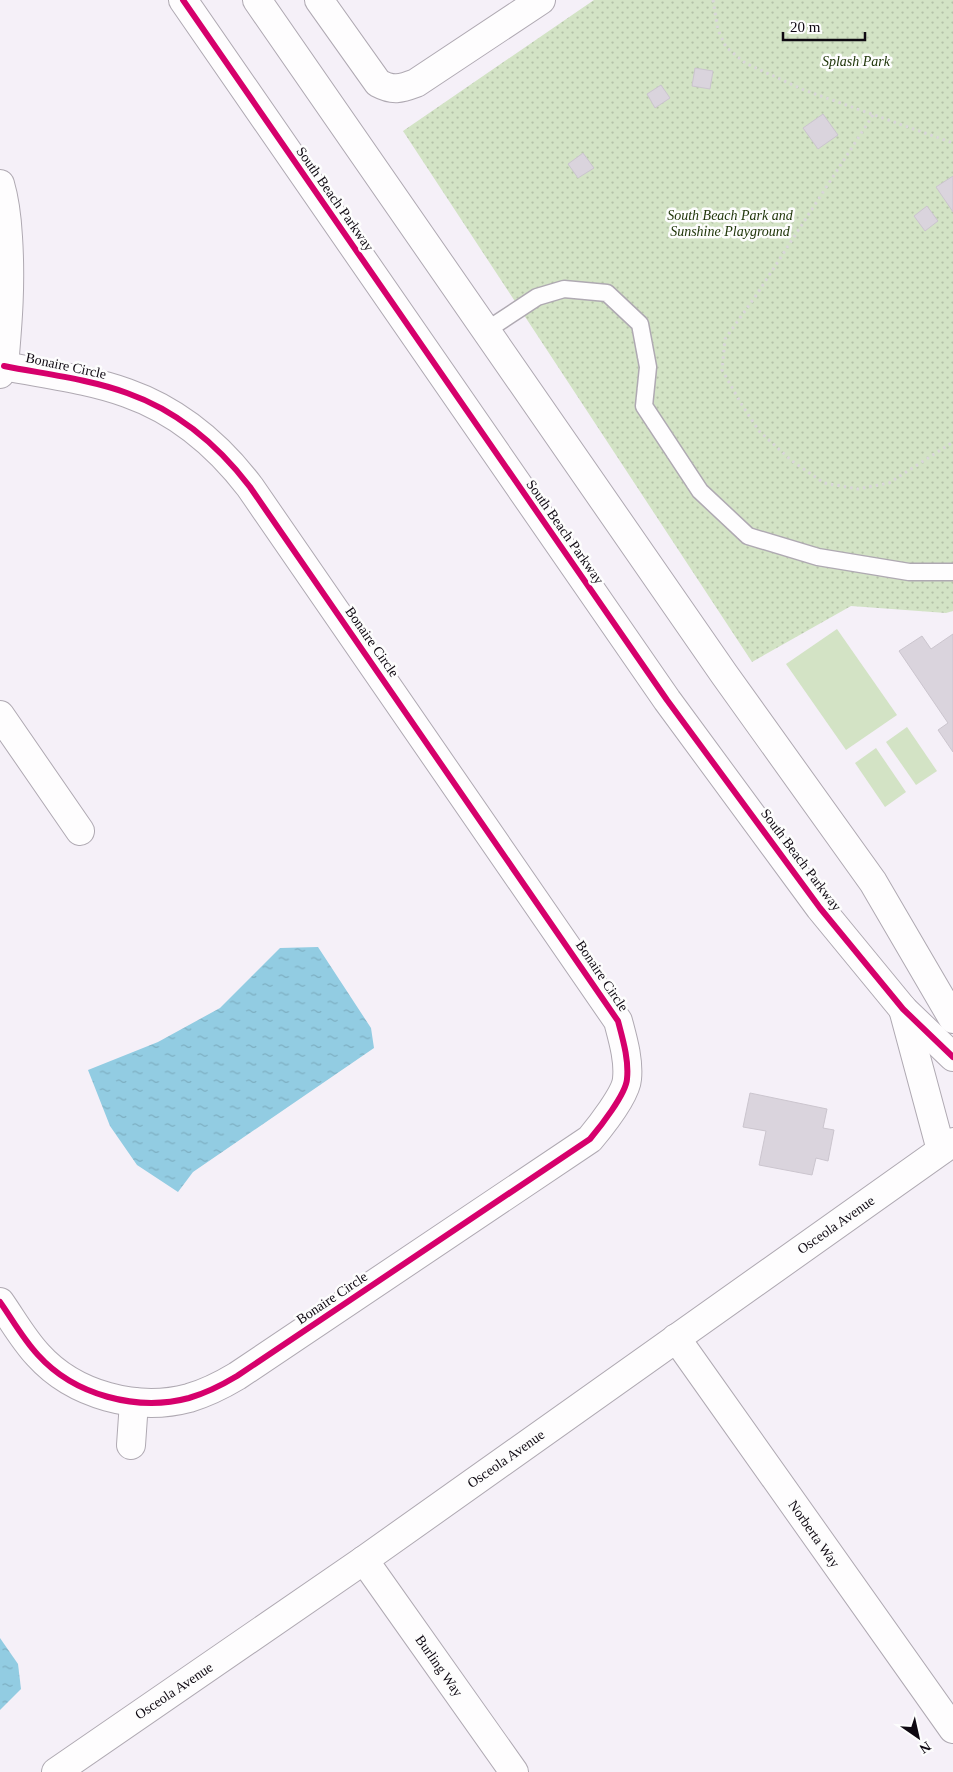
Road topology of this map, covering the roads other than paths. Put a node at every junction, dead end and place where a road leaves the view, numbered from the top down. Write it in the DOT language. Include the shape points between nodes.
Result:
graph roads {
  1 [pos="183,0"];
  2 [pos="257,0"];
  3 [pos="319,0"];
  4 [pos="541,0"];
  5 [pos="0,184"];
  6 [pos="487,330"];
  7 [pos="2,370"];
  8 [pos="953,572"];
  9 [pos="0,715"];
  10 [pos="80,831"];
  11 [pos="903,1009"];
  12 [pos="953,1019"];
  13 [pos="953,1057"];
  14 [pos="947,1146"];
  15 [pos="0,1302"];
  16 [pos="676,1338"];
  17 [pos="134,1402"];
  18 [pos="131,1445"];
  19 [pos="364,1560"];
  20 [pos="953,1730"];
  21 [pos="65,1769"];
  22 [pos="514,1772"];
  1 -- 11 [label="street, South Beach Parkway" via="667,700 820,908"];
  2 -- 6 [label="street"];
  3 -- 4 [label="street" via="378,83 389,89 416,83"];
  5 -- 7 [label="street" via="11,273"];
  6 -- 8 [label="lane" via="537,297 564,288 607,293 640,324 648,367 644,406 700,491 748,536 818,557 909,572"];
  6 -- 12 [label="street" via="872,882"];
  7 -- 17 [label="street, Bonaire Circle" via="127,393 151,403 196,430 234,466 618,1021 625,1045 628,1081 611,1114 590,1139 238,1376 188,1398"];
  9 -- 10 [label="street"];
  11 -- 13 [label="street, South Beach Parkway"];
  11 -- 14 [label="street"];
  14 -- 16 [label="street, Osceola Avenue"];
  15 -- 17 [label="street, Bonaire Circle" via="38,1355 58,1373 107,1397"];
  16 -- 19 [label="street, Osceola Avenue"];
  16 -- 20 [label="street, Norberta Way"];
  17 -- 18 [label="street"];
  19 -- 21 [label="street, Osceola Avenue"];
  19 -- 22 [label="street, Burling Way"];
}
